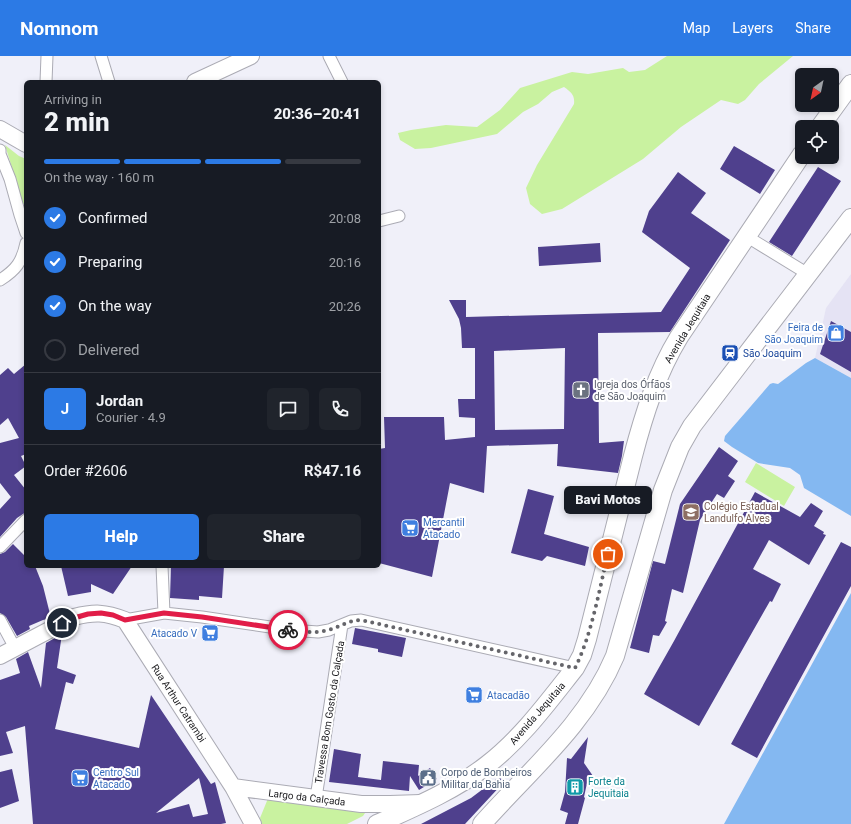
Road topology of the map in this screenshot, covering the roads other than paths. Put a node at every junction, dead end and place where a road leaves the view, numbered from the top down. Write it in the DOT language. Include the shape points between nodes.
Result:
graph roads {
  1 [pos="47,56"];
  2 [pos="101,56"];
  3 [pos="251,56"];
  4 [pos="329,56"];
  5 [pos="46,80"];
  6 [pos="107,80"];
  7 [pos="199,80"];
  8 [pos="341,80"];
  9 [pos="851,84"];
  10 [pos="851,92"];
  11 [pos="839,100"];
  12 [pos="839,102"];
  13 [pos="0,129"];
  14 [pos="0,134"];
  15 [pos="24,143"];
  16 [pos="0,150"];
  17 [pos="795,164"];
  18 [pos="399,216"];
  19 [pos="851,218"];
  20 [pos="381,220"];
  21 [pos="24,227"];
  22 [pos="746,236"];
  23 [pos="24,252"];
  24 [pos="808,274"];
  25 [pos="0,280"];
  26 [pos="24,522"];
  27 [pos="0,547"];
  28 [pos="162,568"];
  29 [pos="164,613"];
  30 [pos="0,620"];
  31 [pos="125,620"];
  32 [pos="342,625"];
  33 [pos="15,648"];
  34 [pos="0,656"];
  35 [pos="575,668"];
  36 [pos="233,787"];
  37 [pos="316,798"];
  38 [pos="423,803"];
  39 [pos="254,824"];
  40 [pos="377,824"];
  41 [pos="482,824"];
  1 -- 5 [label="street"];
  2 -- 6 [label="street"];
  3 -- 7 [label="main road"];
  4 -- 8 [label="street"];
  9 -- 11 [label="main road"];
  10 -- 12 [label="main road"];
  13 -- 14 [label="street"];
  13 -- 15 [label="main road"];
  16 -- 21 [label="street"];
  17 -- 22 [label="main road, Avenida Jequitaia"];
  18 -- 20 [label="street"];
  19 -- 24 [label="main road"];
  22 -- 24 [label="street"];
  22 -- 35 [label="main road, Avenida Jequitaia" via="671,349 656,382 634,449 587,639"];
  23 -- 25 [label="street" via="19,264"];
  24 -- 41 [label="main road" via="692,426 680,447 663,490 615,656 602,682 571,727"];
  26 -- 27 [label="street"];
  28 -- 29 [label="street"];
  29 -- 31 [label="street"];
  29 -- 32 [label="street" via="306,632 329,630"];
  30 -- 33 [label="street"];
  31 -- 33 [label="main road" via="101,613 88,614 62,623"];
  31 -- 36 [label="main road, Rua Arthur Catrambi"];
  32 -- 35 [label="street" via="361,620"];
  32 -- 37 [label="street, Travessa Bom Gosto da Calçada"];
  33 -- 34 [label="main road"];
  35 -- 38 [label="main road, Avenida Jequitaia" via="516,740 496,758 468,779"];
  36 -- 37 [label="main road, Largo da Calçada"];
  36 -- 39 [label="main road"];
  37 -- 38 [label="main road, Largo da Calçada" via="361,804"];
  38 -- 40 [label="main road, Avenida Jequitaia"];
}
